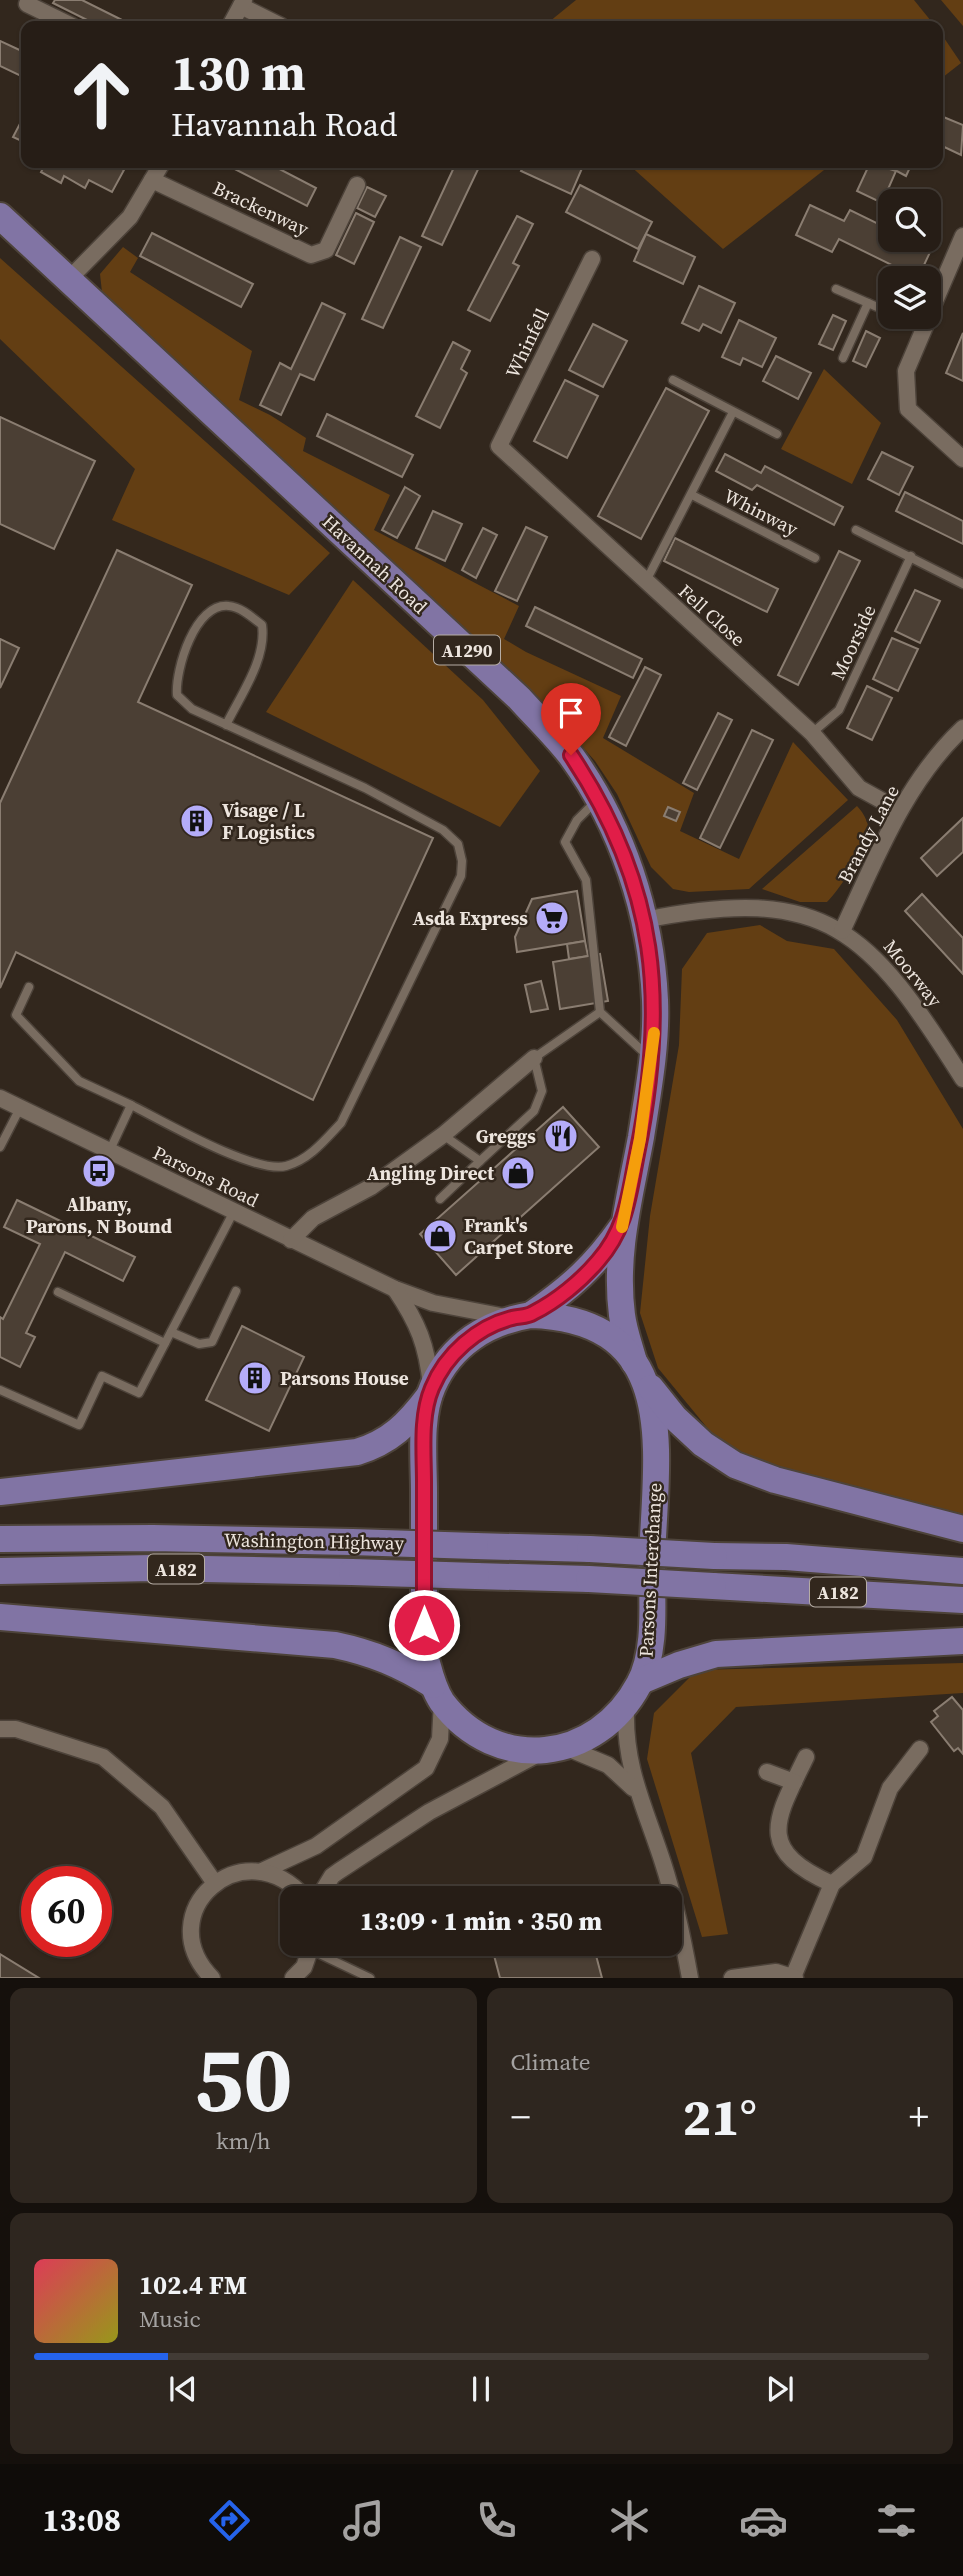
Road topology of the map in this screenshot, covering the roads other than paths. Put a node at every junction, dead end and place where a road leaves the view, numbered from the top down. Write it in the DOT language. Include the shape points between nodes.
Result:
graph roads {
  1 [pos="29,0"];
  2 [pos="242,3"];
  3 [pos="62,21"];
  4 [pos="233,21"];
  5 [pos="273,21"];
  6 [pos="159,168"];
  7 [pos="152,180"];
  8 [pos="357,185"];
  9 [pos="0,216"];
  10 [pos="963,236"];
  11 [pos="592,259"];
  12 [pos="69,279"];
  13 [pos="941,287"];
  14 [pos="836,289"];
  15 [pos="868,303"];
  16 [pos="878,307"];
  17 [pos="923,329"];
  18 [pos="843,358"];
  19 [pos="673,380"];
  20 [pos="733,412"];
  21 [pos="777,434"];
  22 [pos="499,446"];
  23 [pos="963,459"];
  24 [pos="692,495"];
  25 [pos="856,530"];
  26 [pos="911,556"];
  27 [pos="815,558"];
  28 [pos="645,583"];
  29 [pos="963,584"];
  30 [pos="226,725"];
  31 [pos="963,728"];
  32 [pos="812,733"];
  33 [pos="599,799"];
  34 [pos="899,810"];
  35 [pos="644,920"];
  36 [pos="842,931"];
  37 [pos="29,987"];
  38 [pos="600,1012"];
  39 [pos="534,1058"];
  40 [pos="652,1060"];
  41 [pos="963,1079"];
  42 [pos="0,1098"];
  43 [pos="131,1105"];
  44 [pos="20,1108"];
  45 [pos="443,1135"];
  46 [pos="0,1147"];
  47 [pos="110,1152"];
  48 [pos="480,1161"];
  49 [pos="440,1199"];
  50 [pos="233,1213"];
  51 [pos="623,1225"];
  52 [pos="291,1240"];
  53 [pos="395,1289"];
  54 [pos="236,1291"];
  55 [pos="58,1292"];
  56 [pos="522,1316"];
  57 [pos="171,1332"];
  58 [pos="165,1343"];
  59 [pos="640,1371"];
  60 [pos="0,1390"];
  61 [pos="430,1393"];
  62 [pos="0,1492"];
  63 [pos="963,1530"];
  64 [pos="0,1539"];
  65 [pos="0,1571"];
  66 [pos="963,1571"];
  67 [pos="963,1600"];
  68 [pos="0,1617"];
  69 [pos="963,1642"];
  70 [pos="641,1681"];
  71 [pos="438,1693"];
  72 [pos="626,1707"];
  73 [pos="0,1729"];
  74 [pos="554,1749"];
  75 [pos="920,1749"];
  76 [pos="806,1757"];
  77 [pos="767,1772"];
  78 [pos="794,1782"];
  79 [pos="635,1790"];
  80 [pos="262,1871"];
  81 [pos="214,1882"];
  82 [pos="832,1884"];
  83 [pos="291,1886"];
  84 [pos="326,1886"];
  85 [pos="308,1956"];
  86 [pos="329,1956"];
  87 [pos="794,1977"];
  88 [pos="212,1978"];
  89 [pos="293,1978"];
  90 [pos="370,1978"];
  91 [pos="690,1978"];
  92 [pos="732,1978"];
  1 -- 3 [label="street" via="27,4"];
  2 -- 4 [label="street"];
  2 -- 5 [label="street"];
  6 -- 7 [label="street"];
  7 -- 8 [label="street, Brackenway" via="311,255 326,250"];
  7 -- 12 [label="street" via="130,216"];
  9 -- 12 [label="main road, Havannah Road / A1290"];
  10 -- 13 [label="street"];
  11 -- 22 [label="street, Whinfell"];
  12 -- 33 [label="main road, Havannah Road / A1290" via="519,698 571,755"];
  14 -- 15 [label="lane"];
  15 -- 16 [label="lane"];
  15 -- 18 [label="lane"];
  17 -- 23 [label="street" via="906,371 908,408"];
  19 -- 20 [label="lane"];
  20 -- 21 [label="lane"];
  20 -- 24 [label="lane"];
  22 -- 28 [label="street, Fell Close"];
  24 -- 27 [label="lane, Whinway"];
  24 -- 28 [label="lane"];
  25 -- 26 [label="lane"];
  26 -- 29 [label="lane"];
  26 -- 32 [label="lane, Moorside" via="839,710"];
  28 -- 32 [label="street, Fell Close"];
  30 -- 30 [label="lane" via="192,709 177,695 175,677 201,619 216,608 230,606 262,625 264,636"];
  30 -- 43 [label="lane" via="434,824 458,844 461,876 341,1123 310,1155 285,1166 267,1167"];
  31 -- 34 [label="street, Brandy Lane"];
  32 -- 34 [label="street, Fell Close" via="859,788"];
  33 -- 35 [label="main road, Havannah Road / A1290" via="630,870"];
  33 -- 38 [label="lane" via="577,820 565,842 586,880"];
  34 -- 36 [label="street, Brandy Lane"];
  35 -- 36 [label="street, Moorway" via="756,906 809,916"];
  35 -- 40 [label="main road, Havannah Road / A1290" via="655,1000"];
  36 -- 41 [label="street, Moorway" via="885,968"];
  37 -- 43 [label="lane" via="16,1015 79,1081"];
  38 -- 39 [label="lane"];
  38 -- 40 [label="lane"];
  39 -- 45 [label="street"];
  39 -- 48 [label="lane" via="542,1091 534,1111"];
  40 -- 51 [label="main road, Havannah Road / A1290"];
  42 -- 44 [label="street, Parsons Road"];
  43 -- 47 [label="lane"];
  44 -- 46 [label="lane"];
  44 -- 47 [label="street, Parsons Road"];
  45 -- 48 [label="lane"];
  45 -- 52 [label="street" via="371,1187 313,1218"];
  47 -- 50 [label="street, Parsons Road"];
  48 -- 49 [label="lane"];
  50 -- 52 [label="street, Parsons Road"];
  50 -- 57 [label="lane"];
  51 -- 56 [label="main road, Havannah Road / A1290" via="599,1260 568,1290"];
  51 -- 59 [label="main road, Havannah Road / A1290" via="622,1317"];
  52 -- 53 [label="street, Parsons Road"];
  53 -- 56 [label="street, Parsons Road" via="433,1303"];
  53 -- 61 [label="street" via="417,1321 428,1358"];
  54 -- 57 [label="lane" via="212,1342 200,1344"];
  55 -- 58 [label="lane"];
  56 -- 59 [label="main road" via="560,1316 589,1325 614,1340"];
  56 -- 61 [label="main road" via="485,1328 460,1346"];
  57 -- 58 [label="lane"];
  58 -- 60 [label="lane" via="139,1393 102,1376 79,1425"];
  59 -- 63 [label="main road" via="675,1418 735,1465"];
  59 -- 70 [label="main road, Parsons Interchange" via="656,1432 650,1639"];
  61 -- 62 [label="main road" via="406,1426 380,1445 357,1452"];
  61 -- 71 [label="main road" via="424,1437 424,1652"];
  64 -- 66 [label="main road, Washington Highway / A182, bridge" via="153,1538 590,1549 786,1557"];
  65 -- 67 [label="main road, Washington Highway / A182, bridge" via="153,1569 589,1579"];
  68 -- 71 [label="main road" via="335,1645 398,1662"];
  69 -- 70 [label="main road" via="716,1654"];
  70 -- 72 [label="main road, Parsons Interchange"];
  71 -- 74 [label="main road" via="469,1730 503,1747"];
  71 -- 80 [label="street" via="440,1739 426,1768 316,1846"];
  72 -- 74 [label="main road, Parsons Interchange" via="587,1738"];
  72 -- 79 [label="street" via="626,1743"];
  73 -- 81 [label="street" via="16,1729 103,1757 162,1807"];
  74 -- 79 [label="street" via="608,1765"];
  74 -- 84 [label="street" via="418,1819 332,1876"];
  75 -- 82 [label="street" via="890,1788 864,1857"];
  76 -- 78 [label="street"];
  77 -- 78 [label="street"];
  78 -- 82 [label="street" via="777,1833 786,1857"];
  79 -- 91 [label="street" via="663,1862"];
  80 -- 81 [label="street" via="231,1874"];
  80 -- 83 [label="street" via="278,1875"];
  81 -- 88 [label="street" via="202,1896 190,1932 194,1953"];
  82 -- 87 [label="street"];
  85 -- 89 [label="street"];
  86 -- 90 [label="lane"];
  87 -- 92 [label="street" via="776,1972"];
}
